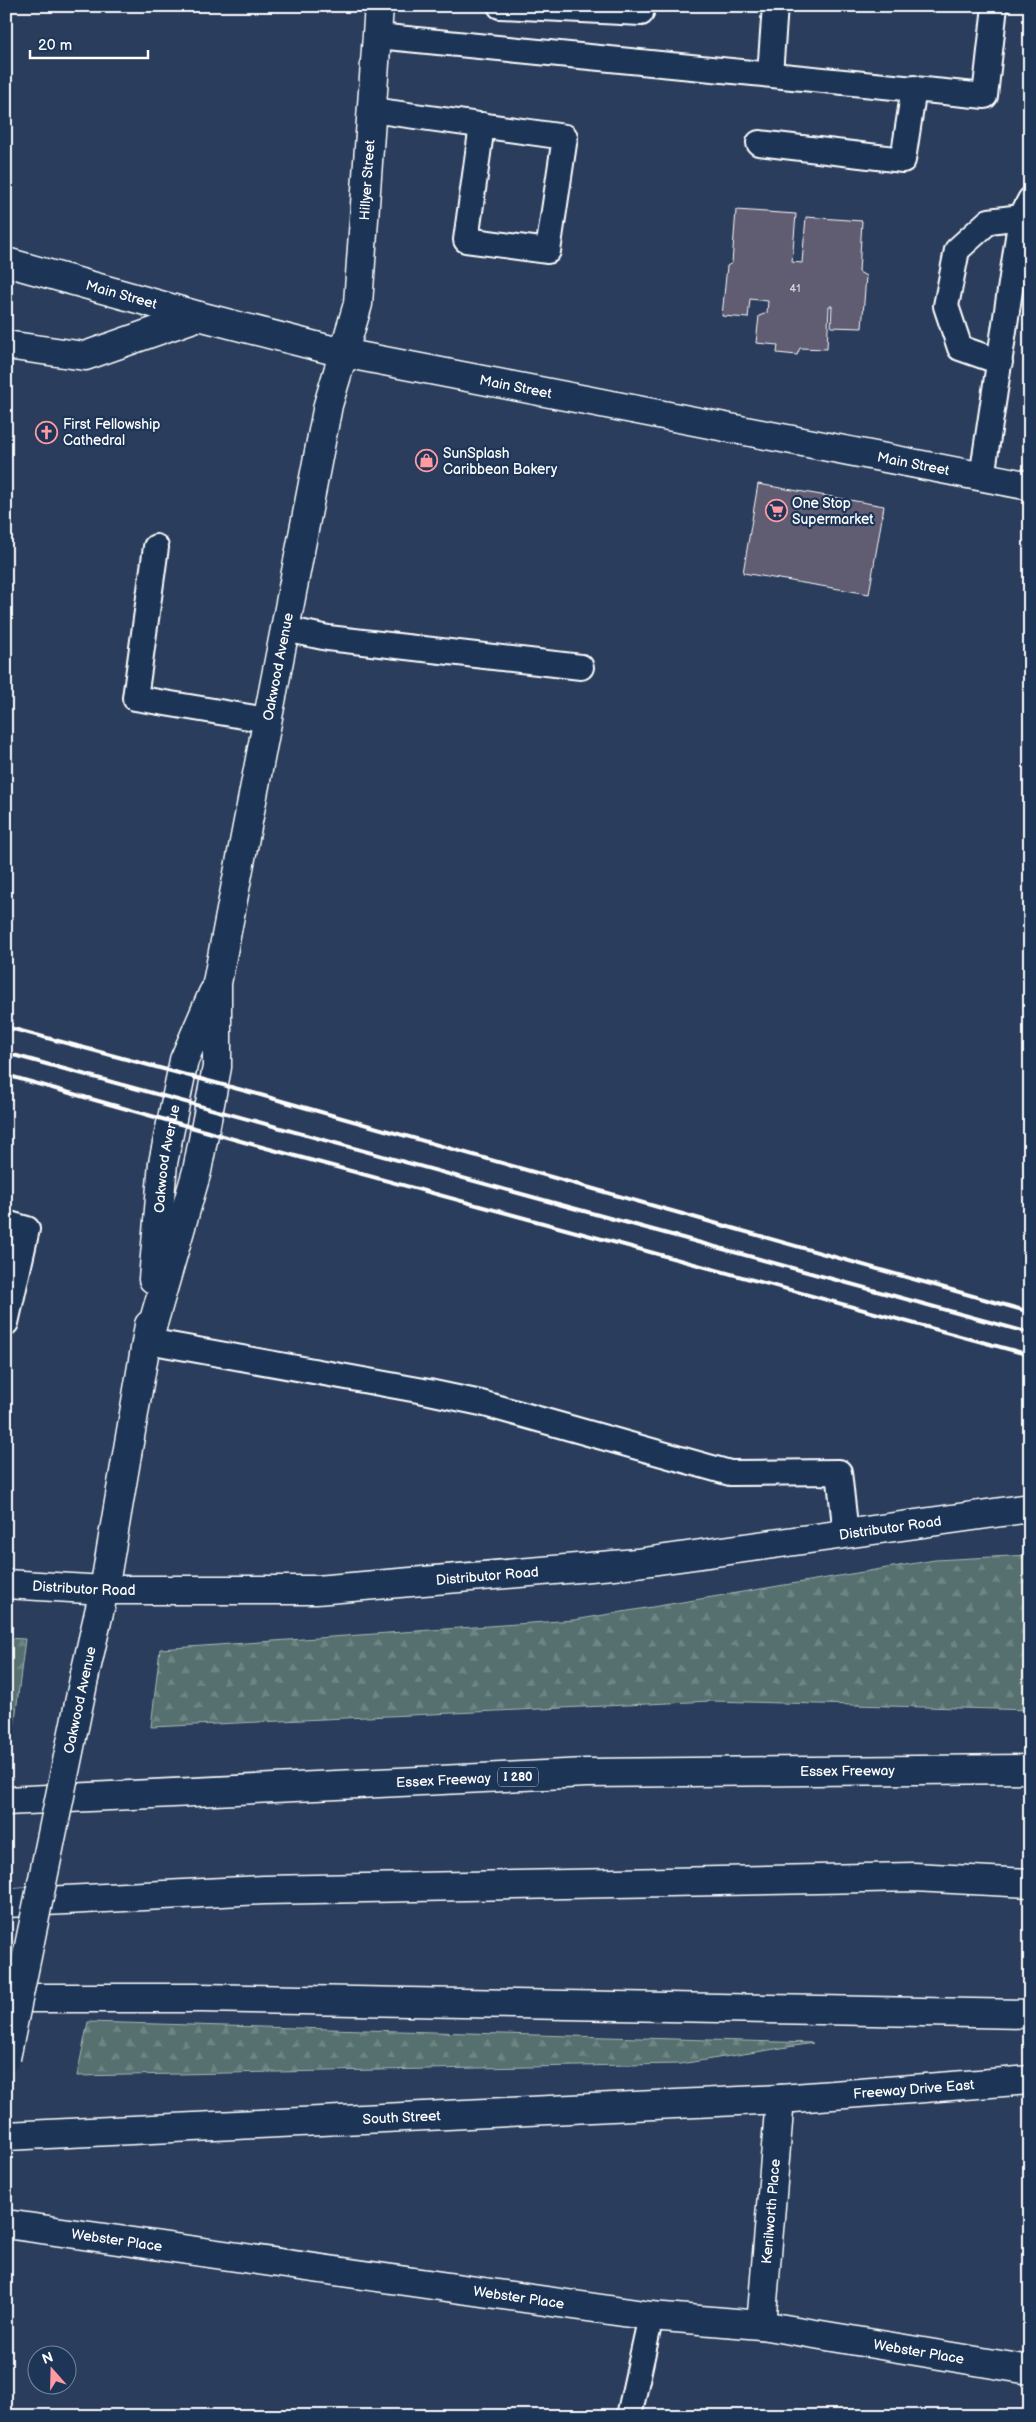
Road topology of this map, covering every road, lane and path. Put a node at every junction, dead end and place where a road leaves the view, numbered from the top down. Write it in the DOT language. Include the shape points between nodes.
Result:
graph roads {
  1 [pos="379,6"];
  2 [pos="500,6"];
  3 [pos="775,6"];
  4 [pos="995,6"];
  5 [pos="641,13"];
  6 [pos="377,36"];
  7 [pos="770,74"];
  8 [pos="914,88"];
  9 [pos="372,110"];
  10 [pos="482,125"];
  11 [pos="759,142"];
  12 [pos="1026,209"];
  13 [pos="6,262"];
  14 [pos="199,316"];
  15 [pos="6,345"];
  16 [pos="344,353"];
  17 [pos="1000,362"];
  18 [pos="982,477"];
  19 [pos="1030,486"];
  20 [pos="156,547"];
  21 [pos="285,629"];
  22 [pos="582,667"];
  23 [pos="268,720"];
  24 [pos="6,1223"];
  25 [pos="6,1323"];
  26 [pos="148,1341"];
  27 [pos="1030,1508"];
  28 [pos="846,1534"];
  29 [pos="6,1584"];
  30 [pos="104,1590"];
  31 [pos="1030,1769"];
  32 [pos="6,1801"];
  33 [pos="1030,1883"];
  34 [pos="6,1903"];
  35 [pos="6,1998"];
  36 [pos="1030,2014"];
  37 [pos="6,2058"];
  38 [pos="1030,2080"];
  39 [pos="789,2099"];
  40 [pos="6,2136"];
  41 [pos="6,2224"];
  42 [pos="651,2316"];
  43 [pos="761,2325"];
  44 [pos="1030,2370"];
  45 [pos="629,2416"];
  1 -- 6 [label="main road, Hillyer Street"];
  2 -- 5 [label="lane"];
  3 -- 7 [label="lane"];
  4 -- 8 [label="lane" via="985,96"];
  6 -- 7 [label="lane"];
  6 -- 9 [label="main road, Hillyer Street"];
  7 -- 8 [label="lane"];
  8 -- 11 [label="lane" via="903,160"];
  9 -- 10 [label="lane"];
  9 -- 16 [label="main road, Hillyer Street" via="358,304"];
  10 -- 10 [label="lane" via="564,137 548,251 466,240"];
  12 -- 17 [label="lane"];
  12 -- 17 [label="lane" via="989,221 957,250 946,306 960,348"];
  13 -- 14 [label="main road, Main Street"];
  14 -- 15 [label="main road" via="85,356"];
  14 -- 16 [label="main road, Main Street"];
  16 -- 18 [label="main road, Main Street"];
  16 -- 21 [label="main road, Oakwood Avenue" via="328,405"];
  17 -- 18 [label="lane"];
  18 -- 19 [label="main road, Main Street"];
  20 -- 23 [label="lane" via="136,698"];
  21 -- 22 [label="lane" via="328,638"];
  21 -- 23 [label="main road, Oakwood Avenue"];
  23 -- 26 [label="main road, Oakwood Avenue" via="217,983 184,1060 165,1154"];
  24 -- 25 [label="lane" via="27,1229"];
  26 -- 28 [label="lane" via="438,1394 730,1473 840,1472"];
  26 -- 30 [label="main road, Oakwood Avenue"];
  27 -- 28 [label="main road, Distributor Road"];
  28 -- 30 [label="main road, Distributor Road" via="637,1563 316,1590"];
  29 -- 30 [label="main road, Distributor Road"];
  30 -- 37 [label="main road, Oakwood Avenue, bridge"];
  31 -- 32 [label="main road, Essex Freeway / I 280" via="586,1773"];
  33 -- 34 [label="main road" via="914,1877 264,1890"];
  35 -- 36 [label="main road" via="201,1998"];
  38 -- 39 [label="main road, Freeway Drive East"];
  39 -- 40 [label="main road, South Street"];
  39 -- 43 [label="main road, Kenilworth Place"];
  41 -- 42 [label="main road, Webster Place"];
  42 -- 43 [label="main road, Webster Place"];
  42 -- 45 [label="lane"];
  43 -- 44 [label="main road, Webster Place"];
}
